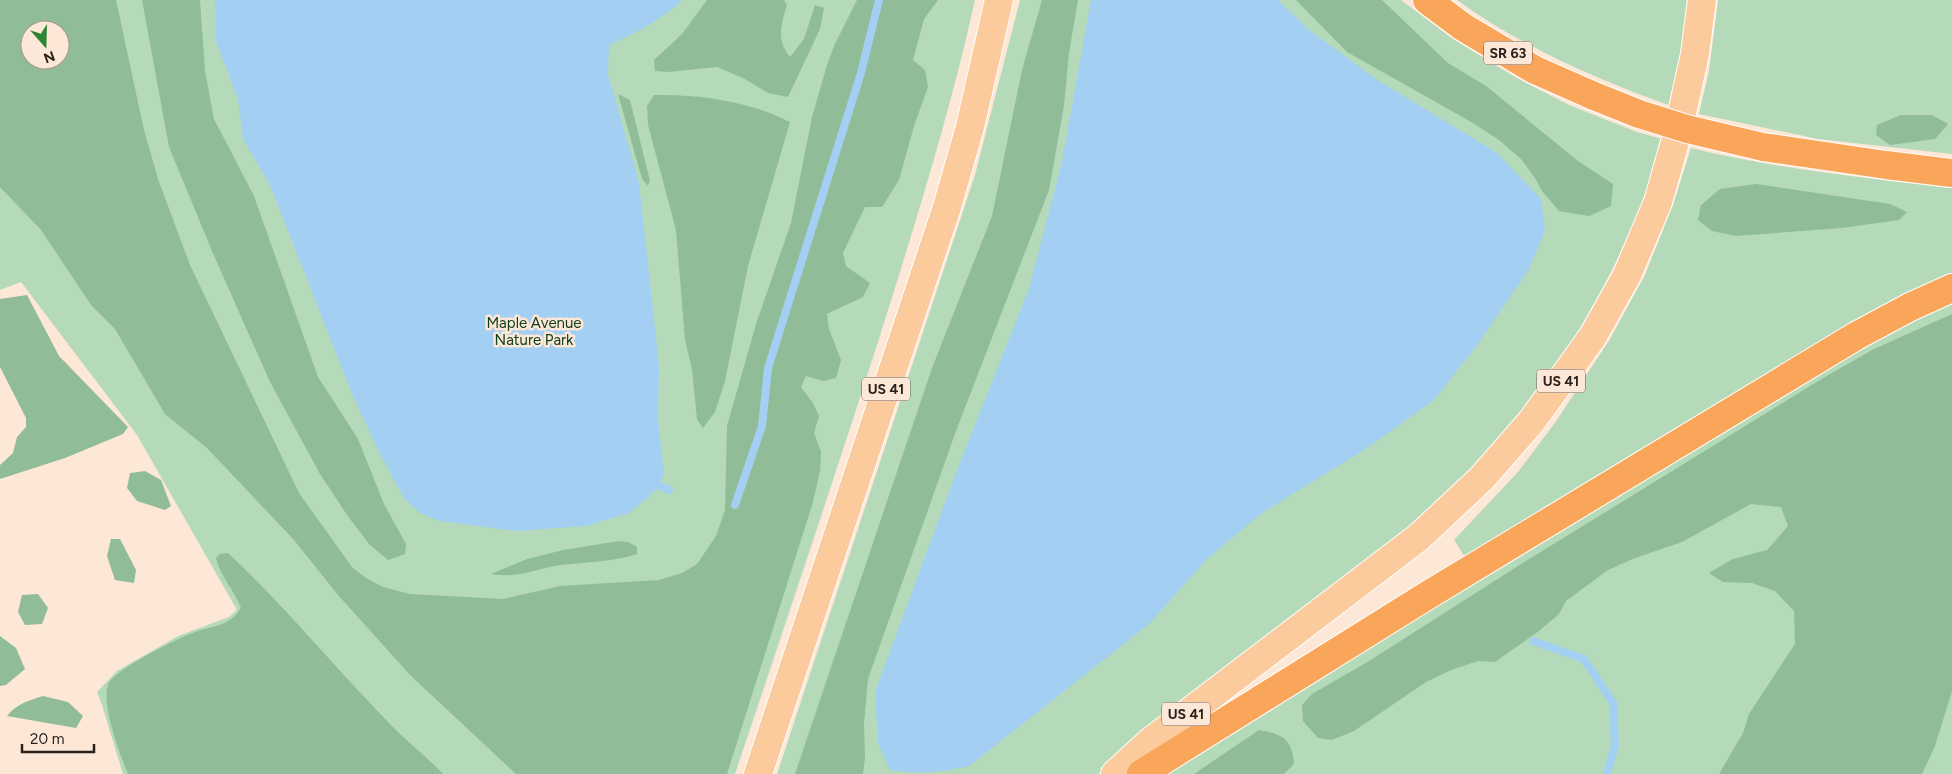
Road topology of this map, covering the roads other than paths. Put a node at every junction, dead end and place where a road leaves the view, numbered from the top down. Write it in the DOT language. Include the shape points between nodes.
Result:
graph roads {
  1 [pos="999,0"];
  2 [pos="1427,0"];
  3 [pos="1702,0"];
  4 [pos="1952,173"];
  5 [pos="1952,288"];
  6 [pos="758,774"];
  7 [pos="1115,774"];
  8 [pos="1141,774"];
  1 -- 6 [label="main road, US 41" via="970,127 947,207"];
  2 -- 4 [label="highway, SR 63, bridge" via="1536,70 1639,114 1763,147"];
  3 -- 7 [label="main road, US 41" via="1695,54 1658,202 1627,275 1593,336 1531,422 1482,478 1419,537 1150,742"];
  5 -- 8 [label="highway" via="1856,336 1428,595"];
}
